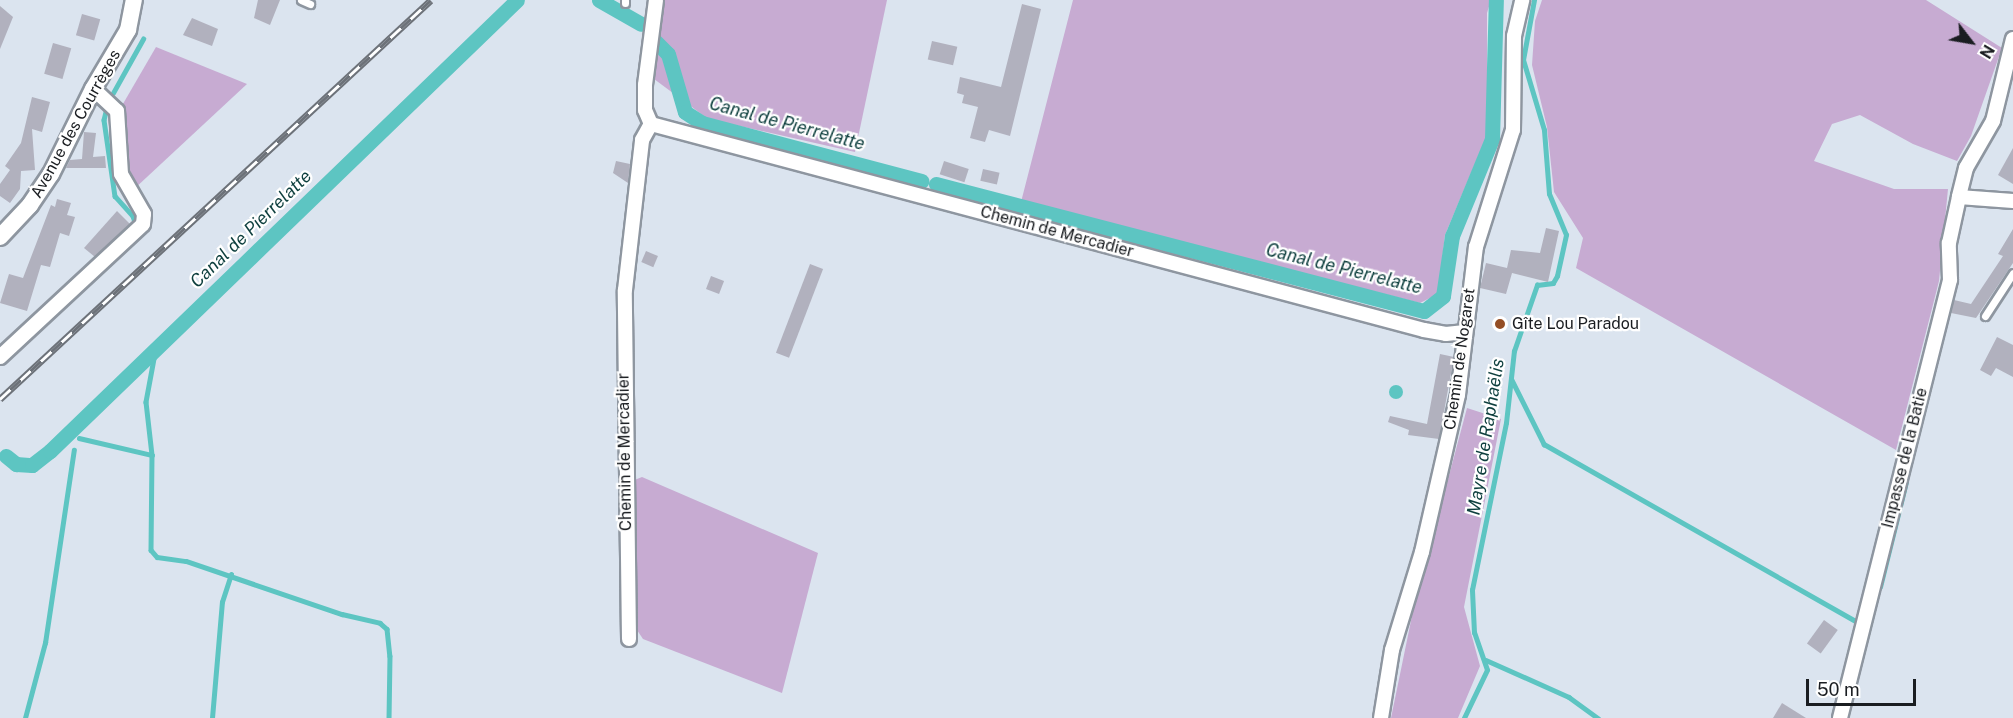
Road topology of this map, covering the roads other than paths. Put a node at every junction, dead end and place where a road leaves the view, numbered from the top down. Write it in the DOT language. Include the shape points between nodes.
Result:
graph roads {
  1 [pos="134,0"];
  2 [pos="301,0"];
  3 [pos="656,0"];
  4 [pos="1522,0"];
  5 [pos="310,4"];
  6 [pos="2013,39"];
  7 [pos="93,89"];
  8 [pos="651,124"];
  9 [pos="1959,197"];
  10 [pos="2013,201"];
  11 [pos="0,237"];
  12 [pos="2013,273"];
  13 [pos="1985,316"];
  14 [pos="1465,332"];
  15 [pos="0,357"];
  16 [pos="628,639"];
  17 [pos="1381,718"];
  18 [pos="1840,718"];
  1 -- 7 [label="street, Avenue des Courrèges" via="128,30"];
  2 -- 5 [label="lane"];
  3 -- 8 [label="street" via="645,85 645,110"];
  4 -- 14 [label="street, Chemin de Nogaret" via="1514,36 1513,130 1476,247"];
  6 -- 9 [label="street, Impasse de la Batie" via="1993,121 1966,168"];
  7 -- 11 [label="street, Avenue des Courrèges" via="45,186"];
  7 -- 15 [label="street" via="117,111 121,174 144,214 143,224"];
  8 -- 14 [label="street, Chemin de Mercadier" via="1424,330"];
  8 -- 16 [label="street, Chemin de Mercadier" via="642,140 625,290"];
  9 -- 10 [label="street"];
  9 -- 18 [label="street, Impasse de la Batie" via="1949,243 1950,280"];
  12 -- 13 [label="lane"];
  14 -- 17 [label="street, Chemin de Nogaret" via="1458,395 1422,552 1392,650"];
}
